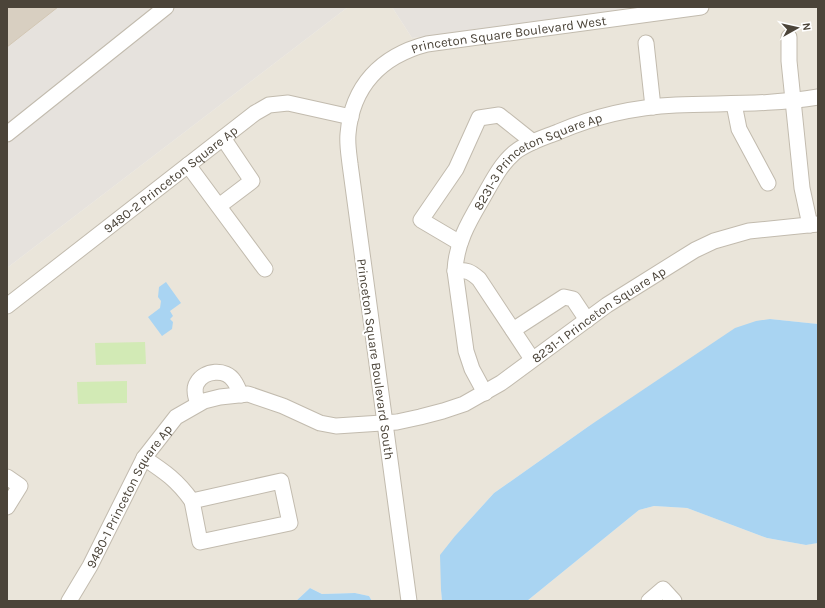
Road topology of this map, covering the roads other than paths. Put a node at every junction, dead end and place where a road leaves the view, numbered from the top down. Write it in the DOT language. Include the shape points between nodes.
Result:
graph roads {
  1 [pos="166,7"];
  2 [pos="701,7"];
  3 [pos="789,37"];
  4 [pos="646,43"];
  5 [pos="818,97"];
  6 [pos="794,101"];
  7 [pos="734,104"];
  8 [pos="653,107"];
  9 [pos="351,117"];
  10 [pos="7,134"];
  11 [pos="223,138"];
  12 [pos="533,142"];
  13 [pos="188,165"];
  14 [pos="768,183"];
  15 [pos="219,206"];
  16 [pos="814,225"];
  17 [pos="460,242"];
  18 [pos="265,269"];
  19 [pos="455,271"];
  20 [pos="7,306"];
  21 [pos="587,320"];
  22 [pos="512,330"];
  23 [pos="532,359"];
  24 [pos="485,393"];
  25 [pos="240,395"];
  26 [pos="198,404"];
  27 [pos="385,424"];
  28 [pos="144,458"];
  29 [pos="7,478"];
  30 [pos="192,501"];
  31 [pos="7,507"];
  32 [pos="69,601"];
  33 [pos="409,601"];
  34 [pos="649,601"];
  35 [pos="674,601"];
  1 -- 10 [label="street"];
  2 -- 9 [label="street, Princeton Square Boulevard West" via="427,44 410,49 387,61 375,71 356,99"];
  3 -- 6 [label="street"];
  4 -- 8 [label="street"];
  5 -- 6 [label="street, 8231-3 Princeton Square Ap"];
  6 -- 7 [label="street, 8231-3 Princeton Square Ap"];
  6 -- 16 [label="street" via="802,188"];
  7 -- 8 [label="street, 8231-3 Princeton Square Ap"];
  7 -- 14 [label="street" via="739,129"];
  8 -- 12 [label="street, 8231-3 Princeton Square Ap" via="600,116"];
  9 -- 11 [label="street, 9480-2 Princeton Square Ap" via="288,103 269,105"];
  9 -- 27 [label="street, Princeton Square Boulevard South" via="348,135 350,164"];
  11 -- 13 [label="street, 9480-2 Princeton Square Ap"];
  11 -- 15 [label="street" via="252,181"];
  12 -- 17 [label="street, 8231-3 Princeton Square Ap" via="515,153 503,165"];
  12 -- 17 [label="street" via="499,115 479,118 456,169 422,220"];
  13 -- 15 [label="street"];
  13 -- 20 [label="street, 9480-2 Princeton Square Ap"];
  15 -- 18 [label="street"];
  16 -- 21 [label="street, 8231-1 Princeton Square Ap" via="749,231 714,241 676,260"];
  17 -- 19 [label="street, 8231-3 Princeton Square Ap"];
  19 -- 22 [label="street" via="464,269 479,279"];
  19 -- 24 [label="street, 8231-3 Princeton Square Ap" via="466,351"];
  21 -- 22 [label="street" via="573,299 564,297"];
  21 -- 23 [label="street, 8231-1 Princeton Square Ap"];
  22 -- 23 [label="street"];
  23 -- 24 [label="street, 8231-1 Princeton Square Ap"];
  24 -- 27 [label="street, 8231-1 Princeton Square Ap" via="443,411"];
  25 -- 26 [label="street, 9480-1 Princeton Square Ap" via="220,397"];
  25 -- 26 [label="street" via="234,380 227,374 216,372 207,374 196,383"];
  25 -- 27 [label="street, 9480-1 Princeton Square Ap" via="259,397 320,423 344,426"];
  26 -- 28 [label="street, 9480-1 Princeton Square Ap" via="176,417"];
  27 -- 33 [label="street, Princeton Square Boulevard South"];
  28 -- 30 [label="street" via="172,477"];
  28 -- 32 [label="street, 9480-1 Princeton Square Ap" via="90,566"];
  29 -- 31 [label="street" via="20,486"];
  30 -- 30 [label="street" via="200,542 290,523 282,482"];
  34 -- 35 [label="street" via="663,589"];
}
